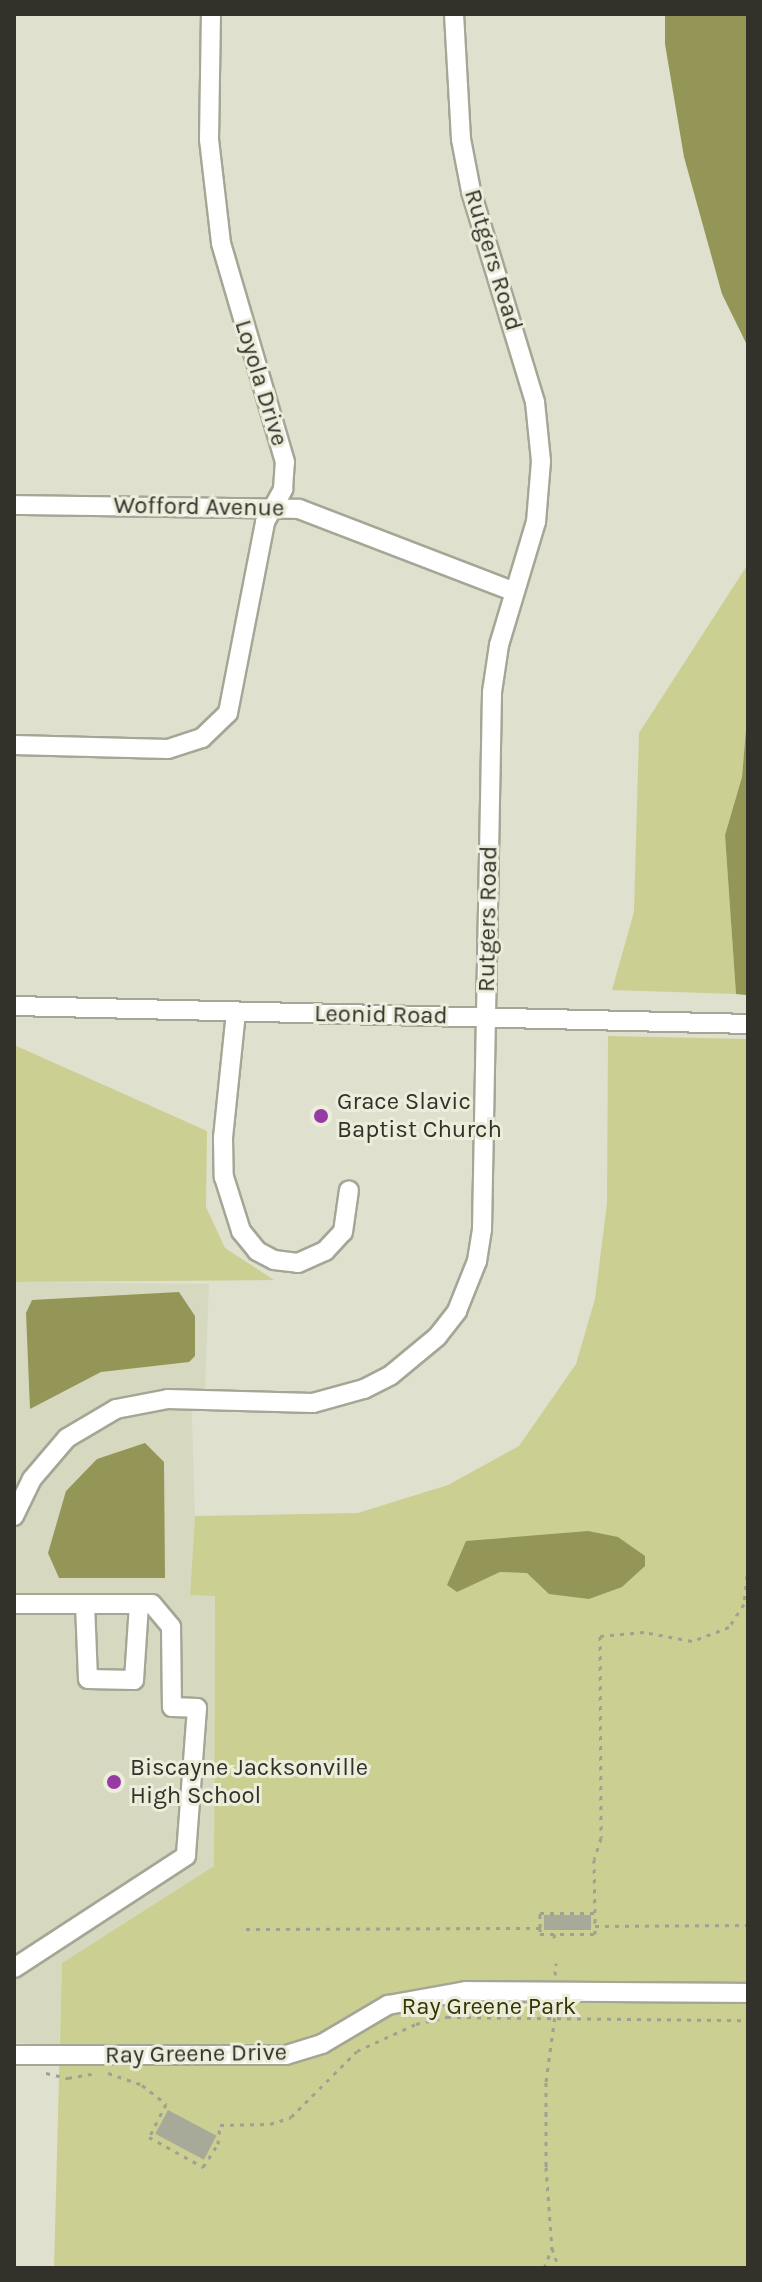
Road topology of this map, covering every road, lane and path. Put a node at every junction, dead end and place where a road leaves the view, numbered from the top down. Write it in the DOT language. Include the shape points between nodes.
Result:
graph roads {
  1 [pos="211,14"];
  2 [pos="454,14"];
  3 [pos="14,505"];
  4 [pos="272,507"];
  5 [pos="513,591"];
  6 [pos="14,745"];
  7 [pos="14,1006"];
  8 [pos="236,1012"];
  9 [pos="487,1017"];
  10 [pos="748,1024"];
  11 [pos="349,1190"];
  12 [pos="14,1516"];
  13 [pos="748,1566"];
  14 [pos="14,1604"];
  15 [pos="85,1604"];
  16 [pos="139,1604"];
  17 [pos="595,1913"];
  18 [pos="748,1925"];
  19 [pos="595,1926"];
  20 [pos="540,1928"];
  21 [pos="246,1929"];
  22 [pos="554,1934"];
  23 [pos="555,1943"];
  24 [pos="556,1963"];
  25 [pos="14,1968"];
  26 [pos="555,1982"];
  27 [pos="748,1993"];
  28 [pos="556,2001"];
  29 [pos="555,2016"];
  30 [pos="748,2020"];
  31 [pos="14,2055"];
  32 [pos="41,2071"];
  33 [pos="552,2248"];
  34 [pos="544,2268"];
  35 [pos="559,2268"];
  1 -- 4 [label="street, Loyola Drive" via="208,84 215,199 233,292 281,441 283,489"];
  2 -- 5 [label="street, Rutgers Road" via="461,139 471,191 540,430 541,493"];
  3 -- 4 [label="street, Wofford Avenue"];
  4 -- 5 [label="street, Wofford Avenue" via="315,514"];
  4 -- 6 [label="street, Loyola Drive" via="228,713 217,728 168,749"];
  5 -- 9 [label="street, Rutgers Road" via="492,692"];
  7 -- 8 [label="street, Leonid Road"];
  8 -- 9 [label="street, Leonid Road"];
  8 -- 11 [label="street" via="223,1138 224,1177 241,1231 257,1251 298,1263 325,1251 343,1232"];
  9 -- 10 [label="street, Leonid Road"];
  9 -- 12 [label="street, Rutgers Road" via="479,1251 469,1286 437,1337 391,1375 338,1397 289,1403 168,1399 116,1409 67,1438 32,1479"];
  13 -- 17 [label="path" via="744,1604 729,1627 692,1641 644,1632 600,1636 601,1838 594,1859"];
  14 -- 15 [label="street"];
  15 -- 16 [label="street"];
  15 -- 16 [label="street" via="88,1679 134,1680"];
  16 -- 25 [label="street" via="152,1604 171,1627 172,1707 197,1708 186,1856"];
  17 -- 19 [label="path"];
  17 -- 20 [label="path" via="540,1913"];
  18 -- 19 [label="path"];
  19 -- 22 [label="path" via="595,1934"];
  20 -- 21 [label="path"];
  20 -- 22 [label="path" via="540,1934"];
  22 -- 23 [label="path"];
  24 -- 26 [label="path"];
  27 -- 31 [label="street, Ray Greene Drive" via="466,1991 388,2005 322,2044 286,2055"];
  28 -- 29 [label="path"];
  29 -- 30 [label="path"];
  29 -- 32 [label="path" via="447,2017 388,2034 338,2065 291,2117 270,2124 220,2125 218,2144 203,2167 149,2137 166,2104 142,2085 107,2073 68,2078"];
  29 -- 33 [label="path" via="546,2082"];
  33 -- 34 [label="path"];
  33 -- 35 [label="path"];
}
